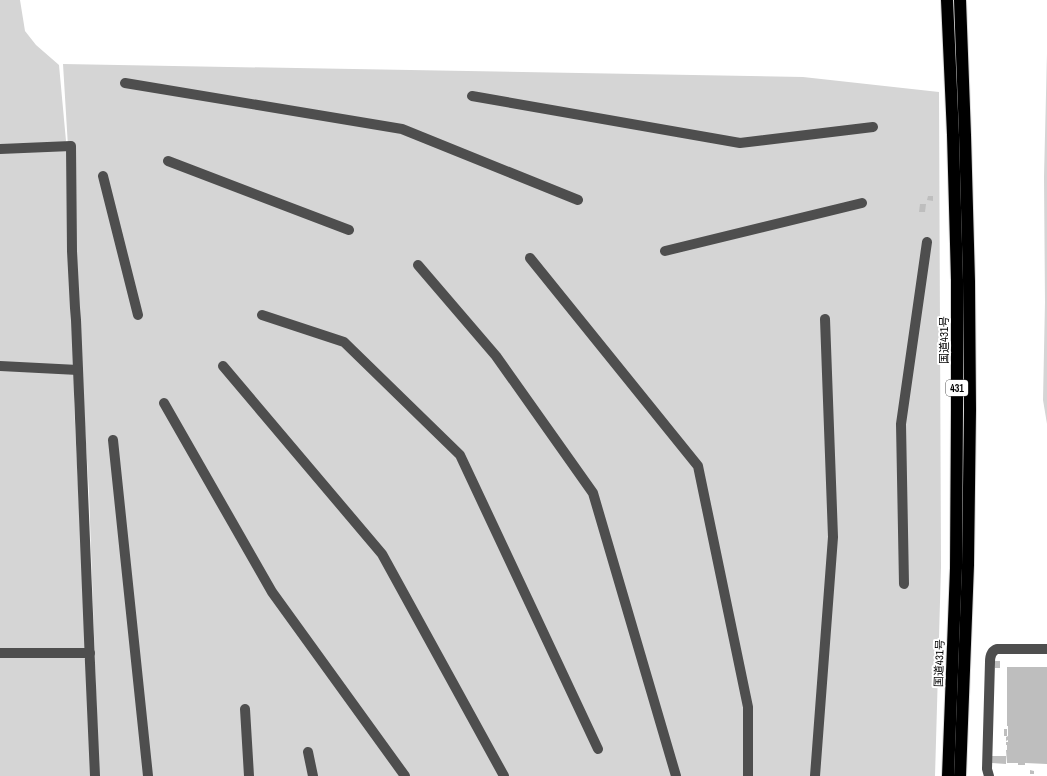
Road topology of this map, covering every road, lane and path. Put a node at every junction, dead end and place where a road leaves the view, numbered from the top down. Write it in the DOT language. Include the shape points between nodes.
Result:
graph roads {
  1 [pos="947,0"];
  2 [pos="960,0"];
  3 [pos="125,83"];
  4 [pos="472,96"];
  5 [pos="873,127"];
  6 [pos="0,149"];
  7 [pos="168,161"];
  8 [pos="103,176"];
  9 [pos="578,200"];
  10 [pos="862,203"];
  11 [pos="349,230"];
  12 [pos="927,242"];
  13 [pos="664,251"];
  14 [pos="530,258"];
  15 [pos="418,265"];
  16 [pos="138,315"];
  17 [pos="262,315"];
  18 [pos="825,319"];
  19 [pos="0,366"];
  20 [pos="224,366"];
  21 [pos="78,370"];
  22 [pos="164,403"];
  23 [pos="113,440"];
  24 [pos="904,584"];
  25 [pos="1047,649"];
  26 [pos="0,653"];
  27 [pos="90,653"];
  28 [pos="245,709"];
  29 [pos="598,749"];
  30 [pos="308,752"];
  31 [pos="95,776"];
  32 [pos="148,776"];
  33 [pos="249,776"];
  34 [pos="313,776"];
  35 [pos="405,776"];
  36 [pos="504,776"];
  37 [pos="676,776"];
  38 [pos="748,776"];
  39 [pos="815,776"];
  40 [pos="948,776"];
  41 [pos="960,776"];
  42 [pos="989,776"];
  1 -- 40 [label="highway, 国道431号 / 431" via="957,280 958,409 956,568"];
  2 -- 41 [label="highway, 431" via="970,281 968,564"];
  3 -- 9 [label="street" via="402,128"];
  4 -- 5 [label="street" via="740,143"];
  6 -- 21 [label="street" via="71,146 72,252"];
  7 -- 11 [label="street"];
  8 -- 16 [label="street"];
  10 -- 13 [label="street"];
  12 -- 24 [label="street" via="901,424"];
  14 -- 38 [label="street" via="698,466 748,707"];
  15 -- 37 [label="street" via="496,356 593,493"];
  17 -- 29 [label="street" via="344,342 460,455"];
  18 -- 39 [label="street" via="833,537"];
  19 -- 21 [label="street"];
  20 -- 36 [label="street" via="382,554"];
  21 -- 27 [label="street"];
  22 -- 35 [label="street" via="272,592"];
  23 -- 32 [label="street"];
  25 -- 42 [label="street" via="997,649 991,655 987,769"];
  26 -- 27 [label="street"];
  27 -- 31 [label="street"];
  28 -- 33 [label="street"];
  30 -- 34 [label="street"];
}
